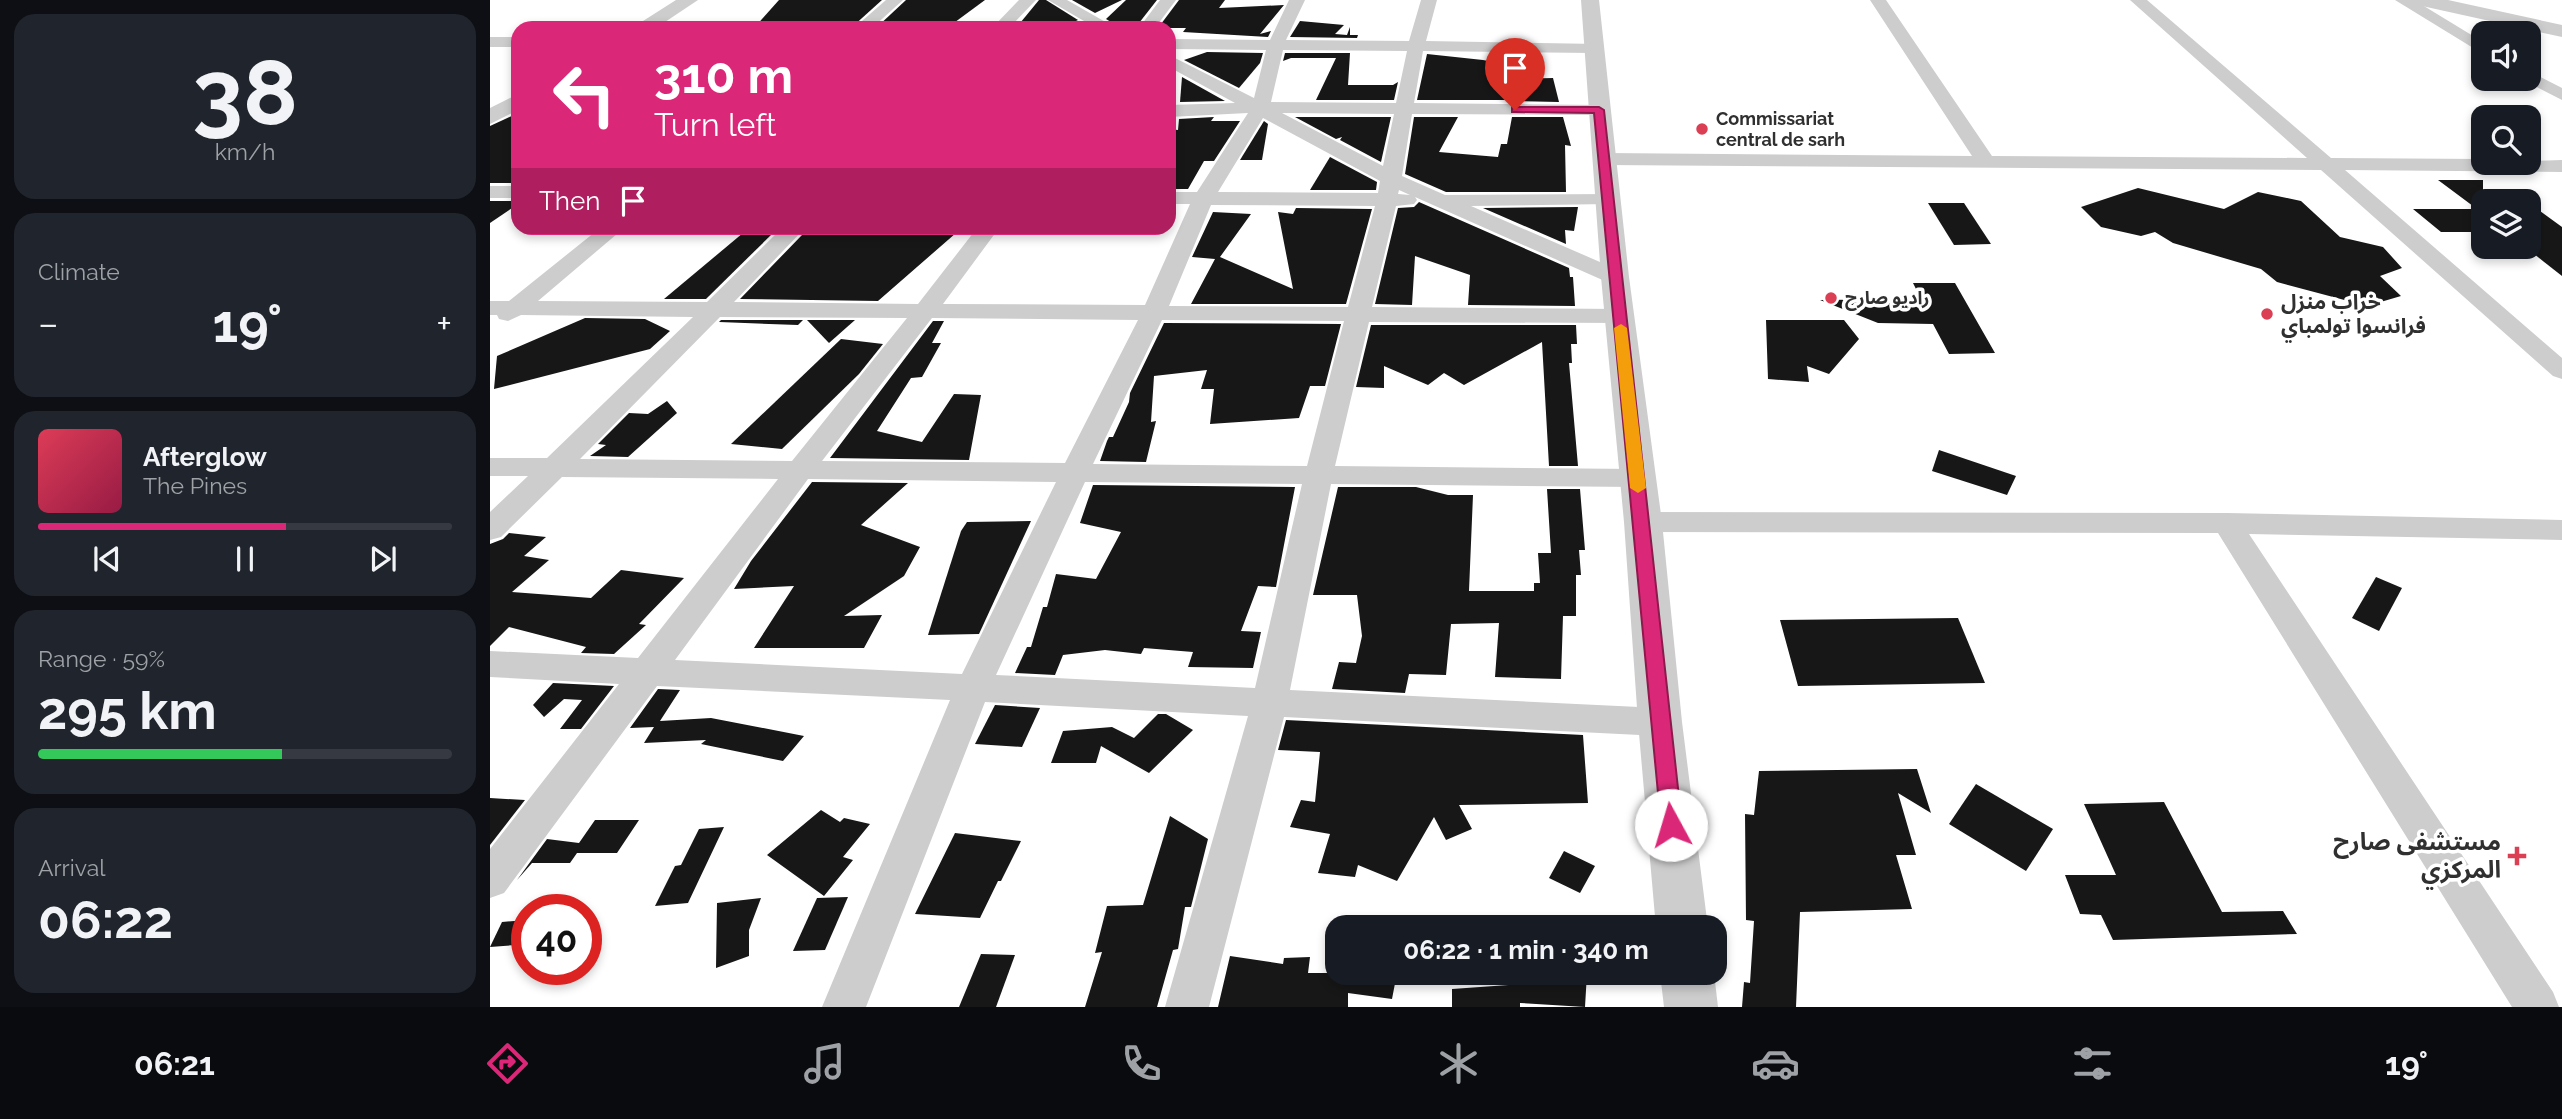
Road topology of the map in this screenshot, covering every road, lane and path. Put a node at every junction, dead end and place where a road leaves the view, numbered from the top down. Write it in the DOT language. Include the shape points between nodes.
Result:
graph roads {
  1 [pos="689,0"];
  2 [pos="895,0"];
  3 [pos="1028,0"];
  4 [pos="1056,0"];
  5 [pos="1168,0"];
  6 [pos="1297,0"];
  7 [pos="1429,0"];
  8 [pos="1590,0"];
  9 [pos="1878,0"];
  10 [pos="2138,0"];
  11 [pos="2403,0"];
  12 [pos="2422,0"];
  13 [pos="654,21"];
  14 [pos="870,21"];
  15 [pos="1007,21"];
  16 [pos="1095,21"];
  17 [pos="1152,21"];
  18 [pos="2562,31"];
  19 [pos="490,42"];
  20 [pos="511,42"];
  21 [pos="2471,42"];
  22 [pos="1176,44"];
  23 [pos="1275,47"];
  24 [pos="1416,47"];
  25 [pos="1594,48"];
  26 [pos="1176,64"];
  27 [pos="2541,83"];
  28 [pos="2562,96"];
  29 [pos="1261,107"];
  30 [pos="1404,109"];
  31 [pos="1599,110"];
  32 [pos="1176,111"];
  33 [pos="1605,159"];
  34 [pos="1987,163"];
  35 [pos="2328,166"];
  36 [pos="2562,166"];
  37 [pos="1388,188"];
  38 [pos="490,192"];
  39 [pos="511,192"];
  40 [pos="1176,198"];
  41 [pos="1609,198"];
  42 [pos="1203,199"];
  43 [pos="1440,200"];
  44 [pos="605,235"];
  45 [pos="787,235"];
  46 [pos="983,235"];
  47 [pos="1615,277"];
  48 [pos="490,308"];
  49 [pos="516,308"];
  50 [pos="712,311"];
  51 [pos="925,311"];
  52 [pos="1153,314"];
  53 [pos="1359,316"];
  54 [pos="1619,316"];
  55 [pos="490,329"];
  56 [pos="2562,371"];
  57 [pos="490,467"];
  58 [pos="555,468"];
  59 [pos="800,470"];
  60 [pos="1075,472"];
  61 [pos="1319,473"];
  62 [pos="1637,478"];
  63 [pos="1643,522"];
  64 [pos="2227,523"];
  65 [pos="490,530"];
  66 [pos="2562,530"];
  67 [pos="490,664"];
  68 [pos="646,673"];
  69 [pos="973,688"];
  70 [pos="1270,702"];
  71 [pos="1660,722"];
  72 [pos="490,880"];
  73 [pos="1681,915"];
  74 [pos="1688,985"];
  75 [pos="845,1007"];
  76 [pos="1187,1007"];
  77 [pos="1691,1007"];
  78 [pos="2537,1007"];
  1 -- 13 [label="street"];
  2 -- 14 [label="street"];
  3 -- 15 [label="street"];
  4 -- 16 [label="street"];
  5 -- 17 [label="street"];
  6 -- 23 [label="street"];
  7 -- 24 [label="street"];
  8 -- 25 [label="street"];
  9 -- 34 [label="street"];
  10 -- 35 [label="street"];
  11 -- 21 [label="street"];
  12 -- 18 [label="street"];
  19 -- 20 [label="street"];
  22 -- 23 [label="street"];
  23 -- 24 [label="street"];
  23 -- 29 [label="street"];
  24 -- 25 [label="street"];
  24 -- 30 [label="street"];
  25 -- 31 [label="street"];
  26 -- 29 [label="street"];
  27 -- 28 [label="street"];
  29 -- 30 [label="street"];
  29 -- 32 [label="street"];
  29 -- 37 [label="street"];
  29 -- 42 [label="street"];
  30 -- 31 [label="street"];
  30 -- 37 [label="street"];
  31 -- 33 [label="street"];
  33 -- 34 [label="street"];
  33 -- 41 [label="street"];
  34 -- 35 [label="street"];
  35 -- 36 [label="street"];
  35 -- 56 [label="street"];
  37 -- 42 [label="street"];
  37 -- 43 [label="street"];
  37 -- 53 [label="street"];
  38 -- 39 [label="street"];
  40 -- 42 [label="street"];
  41 -- 43 [label="street"];
  41 -- 47 [label="street"];
  42 -- 52 [label="street"];
  43 -- 47 [label="street"];
  44 -- 49 [label="street"];
  45 -- 50 [label="street"];
  46 -- 51 [label="street"];
  47 -- 54 [label="street"];
  48 -- 49 [label="street"];
  49 -- 50 [label="street"];
  49 -- 55 [label="street"];
  50 -- 51 [label="street"];
  50 -- 58 [label="street"];
  51 -- 52 [label="street"];
  51 -- 59 [label="street"];
  52 -- 53 [label="street"];
  52 -- 60 [label="street"];
  53 -- 54 [label="street"];
  53 -- 61 [label="street"];
  54 -- 62 [label="street"];
  57 -- 58 [label="street"];
  58 -- 59 [label="street"];
  58 -- 65 [label="street"];
  59 -- 60 [label="street"];
  59 -- 68 [label="street"];
  60 -- 61 [label="street"];
  60 -- 69 [label="street"];
  61 -- 62 [label="street"];
  61 -- 70 [label="street"];
  62 -- 63 [label="street"];
  63 -- 64 [label="street"];
  63 -- 71 [label="street"];
  64 -- 66 [label="street"];
  64 -- 78 [label="street"];
  67 -- 68 [label="street"];
  68 -- 69 [label="street"];
  68 -- 72 [label="street"];
  69 -- 70 [label="street"];
  69 -- 75 [label="street"];
  70 -- 71 [label="street"];
  70 -- 76 [label="street"];
  71 -- 73 [label="street"];
  74 -- 77 [label="street"];
}
